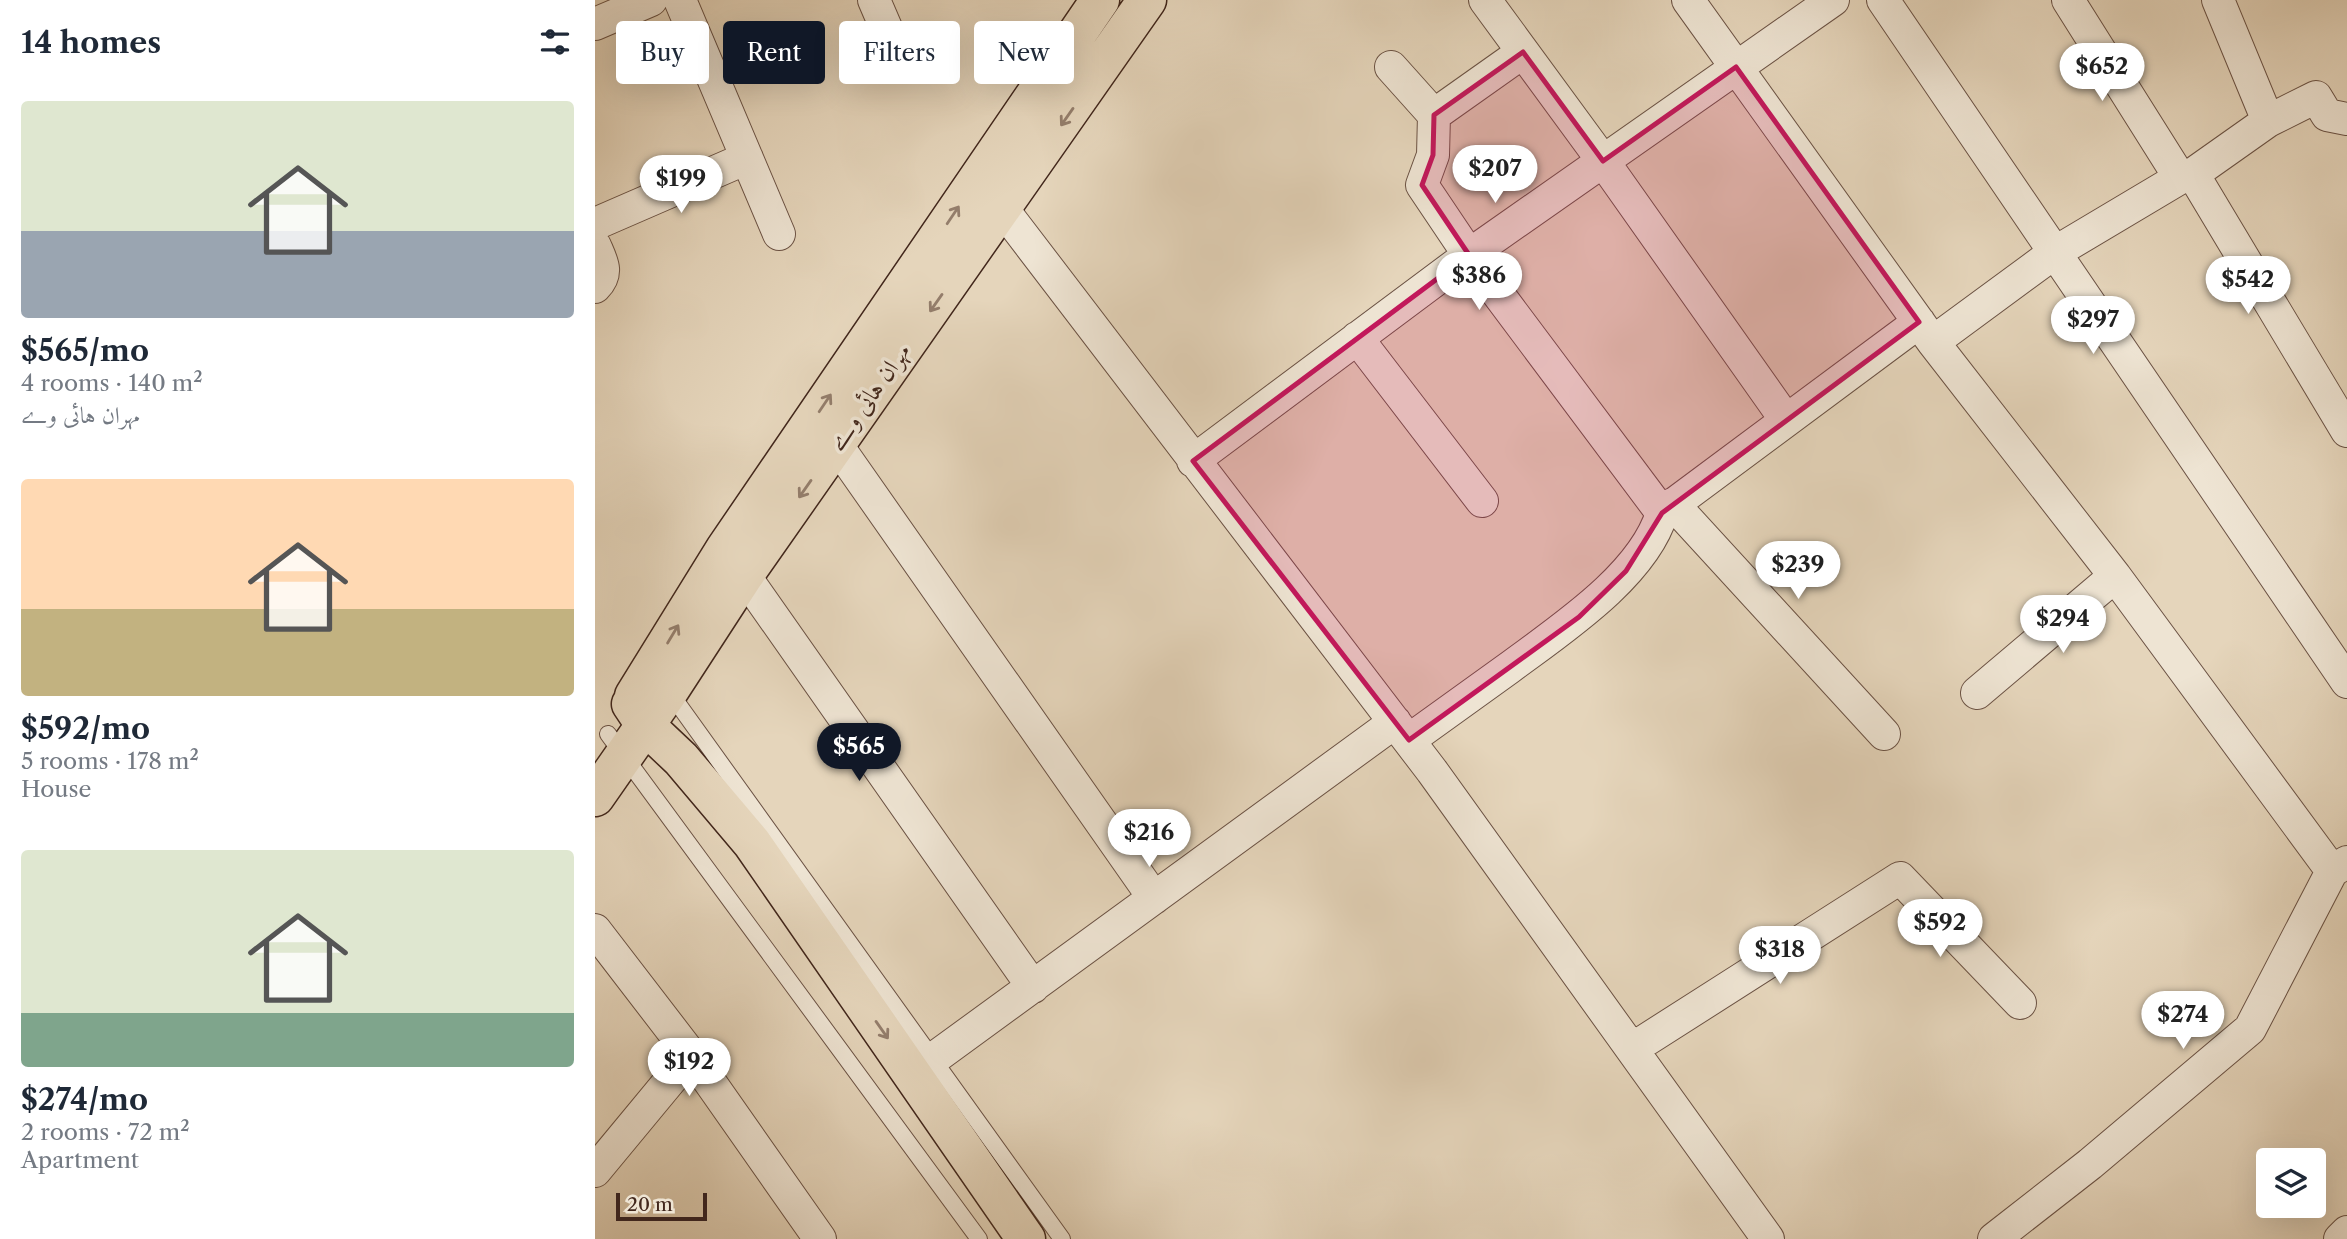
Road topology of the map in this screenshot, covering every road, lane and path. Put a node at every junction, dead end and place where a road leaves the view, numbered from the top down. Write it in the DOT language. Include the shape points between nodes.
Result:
graph roads {
  1 [pos="651,0"];
  2 [pos="680,0"];
  3 [pos="874,0"];
  4 [pos="1100,0"];
  5 [pos="1147,0"];
  6 [pos="1485,0"];
  7 [pos="1688,0"];
  8 [pos="1833,0"];
  9 [pos="1883,0"];
  10 [pos="2068,0"];
  11 [pos="2218,0"];
  12 [pos="883,21"];
  13 [pos="595,24"];
  14 [pos="1523,52"];
  15 [pos="1391,67"];
  16 [pos="1736,67"];
  17 [pos="1434,115"];
  18 [pos="2347,119"];
  19 [pos="2268,121"];
  20 [pos="747,158"];
  21 [pos="1603,161"];
  22 [pos="2186,176"];
  23 [pos="978,178"];
  24 [pos="1003,209"];
  25 [pos="595,224"];
  26 [pos="779,234"];
  27 [pos="595,246"];
  28 [pos="2054,253"];
  29 [pos="1469,256"];
  30 [pos="595,287"];
  31 [pos="1926,332"];
  32 [pos="1357,338"];
  33 [pos="1786,420"];
  34 [pos="2347,431"];
  35 [pos="836,444"];
  36 [pos="1193,461"];
  37 [pos="1482,501"];
  38 [pos="1668,509"];
  39 [pos="735,561"];
  40 [pos="2115,576"];
  41 [pos="660,680"];
  42 [pos="2347,682"];
  43 [pos="1977,694"];
  44 [pos="638,713"];
  45 [pos="1402,731"];
  46 [pos="1884,734"];
  47 [pos="609,748"];
  48 [pos="595,797"];
  49 [pos="2339,866"];
  50 [pos="1154,898"];
  51 [pos="595,930"];
  52 [pos="1033,987"];
  53 [pos="2019,1003"];
  54 [pos="1632,1049"];
  55 [pos="691,1055"];
  56 [pos="933,1059"];
  57 [pos="595,1171"];
  58 [pos="2347,1232"];
  59 [pos="820,1239"];
  60 [pos="979,1239"];
  61 [pos="1026,1239"];
  62 [pos="1062,1239"];
  63 [pos="1768,1239"];
  64 [pos="1994,1239"];
  65 [pos="2340,1239"];
  1 -- 13 [label="street"];
  2 -- 20 [label="street"];
  3 -- 12 [label="street"];
  4 -- 23 [label="main road, مہران ہائی وے"];
  5 -- 24 [label="main road, مہران ہائی وے, one-way"];
  6 -- 14 [label="street"];
  7 -- 16 [label="street"];
  8 -- 16 [label="street"];
  9 -- 28 [label="street"];
  10 -- 22 [label="street"];
  11 -- 19 [label="street"];
  14 -- 17 [label="street"];
  14 -- 21 [label="street"];
  15 -- 17 [label="street"];
  16 -- 21 [label="street"];
  16 -- 31 [label="street"];
  17 -- 29 [label="street" via="1433,155 1422,184"];
  18 -- 19 [label="street" via="2327,115 2316,97"];
  19 -- 22 [label="street"];
  20 -- 25 [label="street"];
  20 -- 26 [label="street"];
  21 -- 29 [label="street"];
  21 -- 33 [label="street"];
  22 -- 28 [label="street"];
  22 -- 34 [label="street"];
  23 -- 24 [label="street"];
  39 -- 23 [label="main road, مہران ہائی وے, one-way"];
  24 -- 35 [label="main road, مہران ہائی وے, one-way"];
  24 -- 36 [label="street"];
  27 -- 30 [label="street" via="604,267 603,278"];
  28 -- 31 [label="street"];
  28 -- 42 [label="street"];
  29 -- 32 [label="street"];
  29 -- 38 [label="street"];
  31 -- 33 [label="street"];
  31 -- 40 [label="street"];
  32 -- 36 [label="street"];
  32 -- 37 [label="street"];
  33 -- 38 [label="street"];
  35 -- 39 [label="main road, مہران ہائی وے, one-way"];
  35 -- 50 [label="street"];
  36 -- 45 [label="street"];
  38 -- 45 [label="street" via="1626,571 1579,617"];
  38 -- 46 [label="street"];
  39 -- 41 [label="main road, مہران ہائی وے"];
  39 -- 52 [label="street"];
  40 -- 43 [label="street"];
  40 -- 49 [label="street"];
  41 -- 44 [label="main road, مہران ہائی وے"];
  41 -- 56 [label="lane"];
  44 -- 47 [label="main road, مہران ہائی وے"];
  44 -- 61 [label="main road, one-way" via="752,843"];
  45 -- 50 [label="street"];
  45 -- 54 [label="street"];
  47 -- 48 [label="main road, مہران ہائی وے"];
  47 -- 60 [label="lane"];
  49 -- 64 [label="street" via="2250,1029"];
  50 -- 52 [label="street"];
  51 -- 55 [label="street"];
  52 -- 56 [label="street"];
  53 -- 54 [label="street" via="1900,878"];
  54 -- 63 [label="street"];
  55 -- 57 [label="street"];
  55 -- 59 [label="street"];
  56 -- 62 [label="lane"];
  58 -- 65 [label="street"];
}
